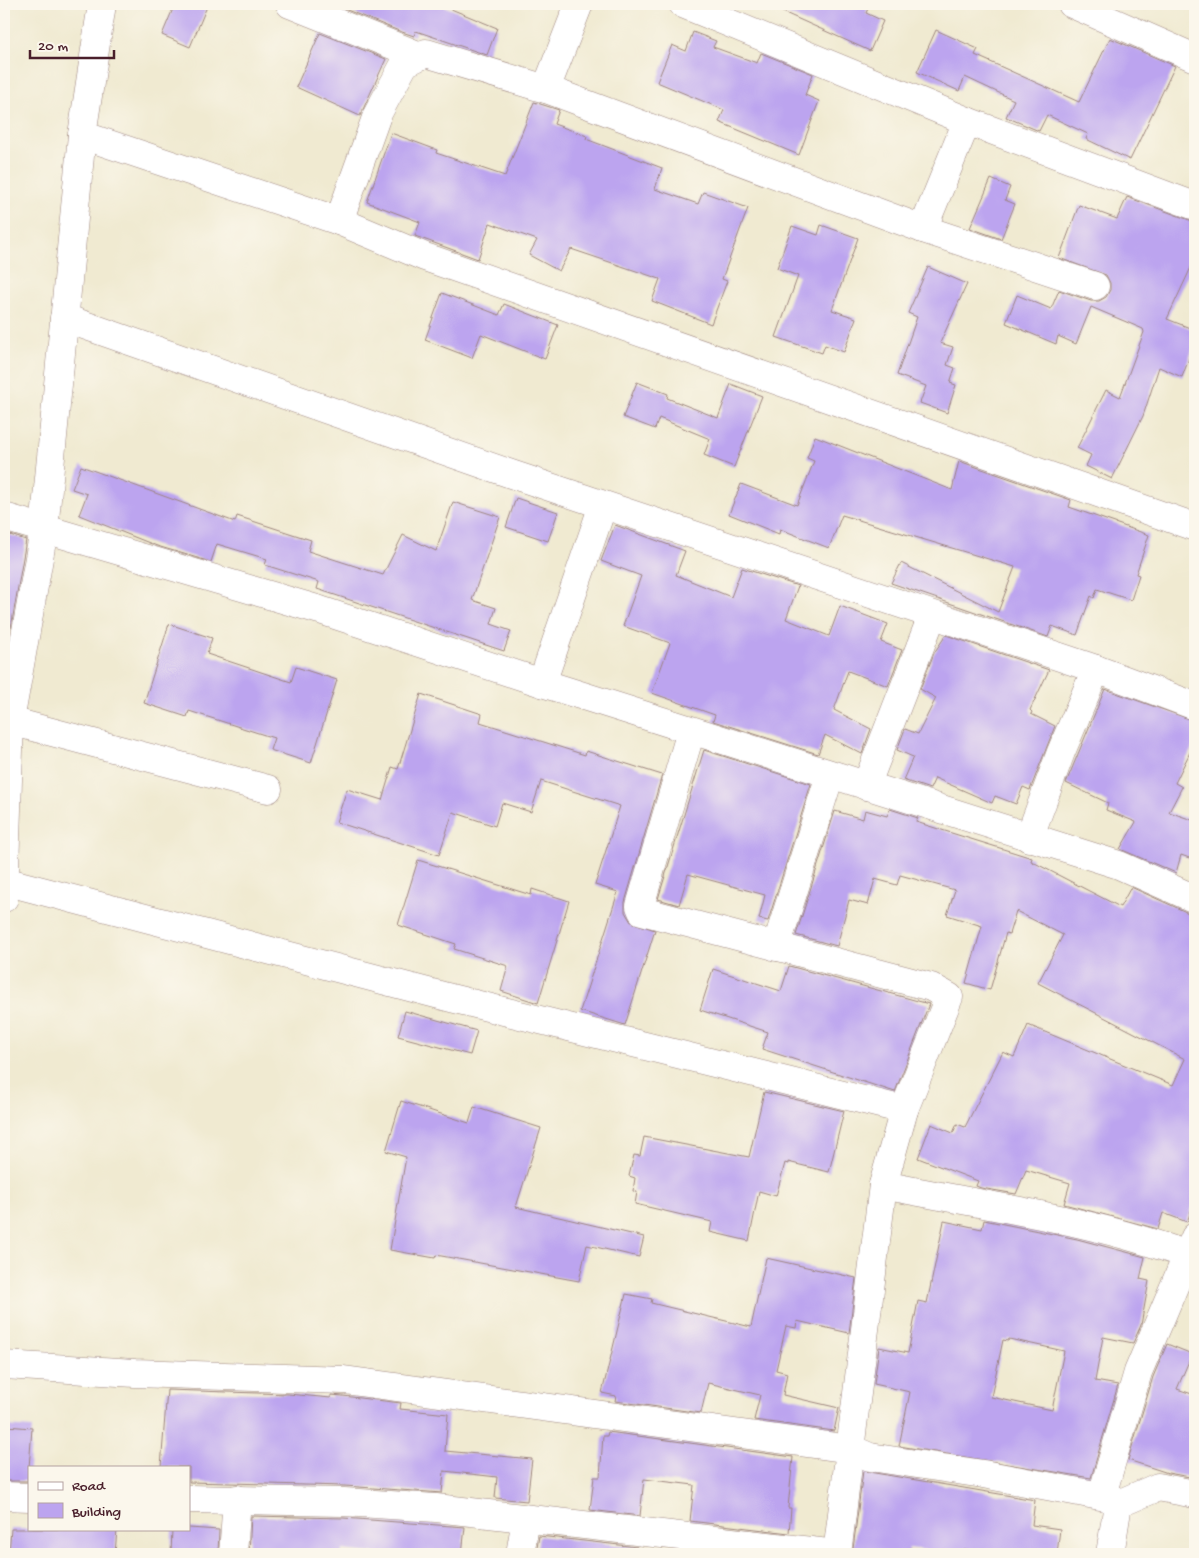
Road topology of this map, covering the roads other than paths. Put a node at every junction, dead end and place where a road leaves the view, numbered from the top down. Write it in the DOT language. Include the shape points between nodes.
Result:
graph roads {
  1 [pos="102,4"];
  2 [pos="290,4"];
  3 [pos="579,4"];
  4 [pos="683,4"];
  5 [pos="1072,4"];
  6 [pos="420,56"];
  7 [pos="1195,58"];
  8 [pos="546,89"];
  9 [pos="967,121"];
  10 [pos="82,135"];
  11 [pos="1195,206"];
  12 [pos="339,221"];
  13 [pos="922,229"];
  14 [pos="1095,286"];
  15 [pos="64,318"];
  16 [pos="603,505"];
  17 [pos="4,517"];
  18 [pos="1195,527"];
  19 [pos="44,530"];
  20 [pos="932,616"];
  21 [pos="1096,669"];
  22 [pos="542,684"];
  23 [pos="1195,706"];
  24 [pos="10,721"];
  25 [pos="691,731"];
  26 [pos="830,775"];
  27 [pos="866,786"];
  28 [pos="268,789"];
  29 [pos="1029,838"];
  30 [pos="4,890"];
  31 [pos="1195,900"];
  32 [pos="776,946"];
  33 [pos="904,1110"];
  34 [pos="883,1185"];
  35 [pos="1193,1250"];
  36 [pos="4,1365"];
  37 [pos="851,1450"];
  38 [pos="1195,1494"];
  39 [pos="4,1496"];
  40 [pos="28,1497"];
  41 [pos="190,1498"];
  42 [pos="237,1499"];
  43 [pos="1110,1500"];
  44 [pos="526,1519"];
  45 [pos="233,1554"];
  46 [pos="520,1554"];
  47 [pos="824,1554"];
  48 [pos="1110,1554"];
  1 -- 10 [label="street"];
  2 -- 6 [label="street"];
  3 -- 8 [label="street"];
  4 -- 9 [label="street"];
  5 -- 7 [label="street"];
  6 -- 8 [label="street" via="426,53"];
  6 -- 12 [label="street" via="405,63 377,115"];
  8 -- 13 [label="street"];
  9 -- 11 [label="street"];
  9 -- 13 [label="street"];
  10 -- 12 [label="street"];
  10 -- 15 [label="street"];
  12 -- 18 [label="street" via="425,258"];
  13 -- 14 [label="street"];
  15 -- 16 [label="street"];
  15 -- 19 [label="street"];
  16 -- 20 [label="street"];
  16 -- 22 [label="street"];
  17 -- 19 [label="street"];
  19 -- 22 [label="street" via="320,610"];
  19 -- 24 [label="street"];
  20 -- 21 [label="street"];
  20 -- 27 [label="street"];
  21 -- 23 [label="street"];
  21 -- 29 [label="street"];
  22 -- 25 [label="street"];
  24 -- 28 [label="street"];
  24 -- 30 [label="street"];
  25 -- 26 [label="street"];
  25 -- 32 [label="street" via="640,906 647,913"];
  26 -- 27 [label="street"];
  26 -- 32 [label="street"];
  27 -- 29 [label="street"];
  29 -- 31 [label="street" via="1119,865"];
  30 -- 33 [label="street"];
  32 -- 33 [label="street" via="931,987 949,997"];
  33 -- 34 [label="street"];
  34 -- 35 [label="street"];
  34 -- 37 [label="street"];
  35 -- 43 [label="street" via="1138,1372"];
  36 -- 37 [label="street" via="344,1380"];
  37 -- 43 [label="street" via="870,1457"];
  37 -- 47 [label="street"];
  38 -- 43 [label="street" via="1158,1487"];
  39 -- 40 [label="street"];
  41 -- 42 [label="street"];
  42 -- 44 [label="street" via="436,1508"];
  42 -- 45 [label="street"];
  43 -- 48 [label="street"];
  44 -- 46 [label="street"];
  44 -- 47 [label="street"];
}
